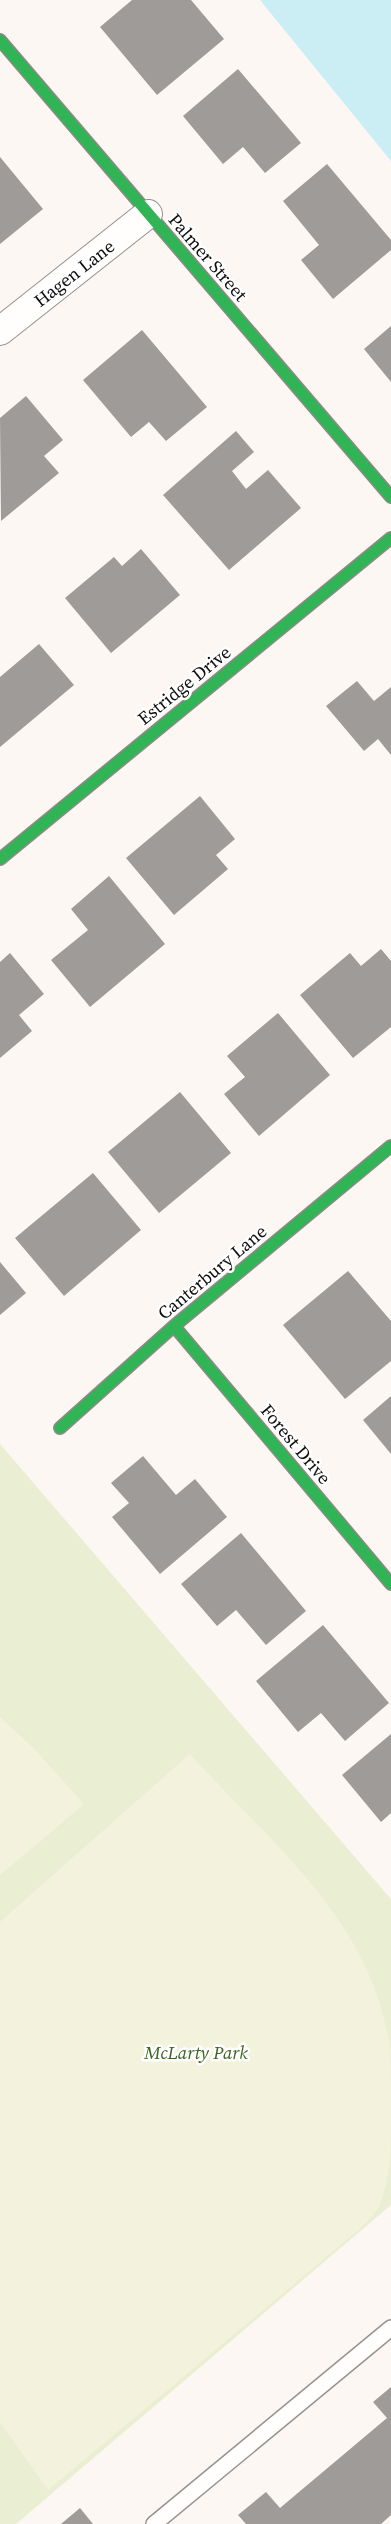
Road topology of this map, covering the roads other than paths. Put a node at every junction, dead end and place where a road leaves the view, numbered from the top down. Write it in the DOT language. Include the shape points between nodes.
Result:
graph roads {
  1 [pos="0,40"];
  2 [pos="148,214"];
  3 [pos="0,331"];
  4 [pos="391,496"];
  5 [pos="391,538"];
  6 [pos="0,859"];
  7 [pos="391,1146"];
  8 [pos="174,1326"];
  9 [pos="60,1428"];
  10 [pos="391,1584"];
  11 [pos="391,2328"];
  12 [pos="154,2524"];
  1 -- 2 [label="street, Palmer Street"];
  2 -- 3 [label="street, Hagen Lane"];
  2 -- 4 [label="street, Palmer Street"];
  5 -- 6 [label="street, Estridge Drive"];
  7 -- 8 [label="street, Canterbury Lane"];
  8 -- 9 [label="street, Canterbury Lane"];
  8 -- 10 [label="street, Forest Drive"];
  11 -- 12 [label="lane"];
}
